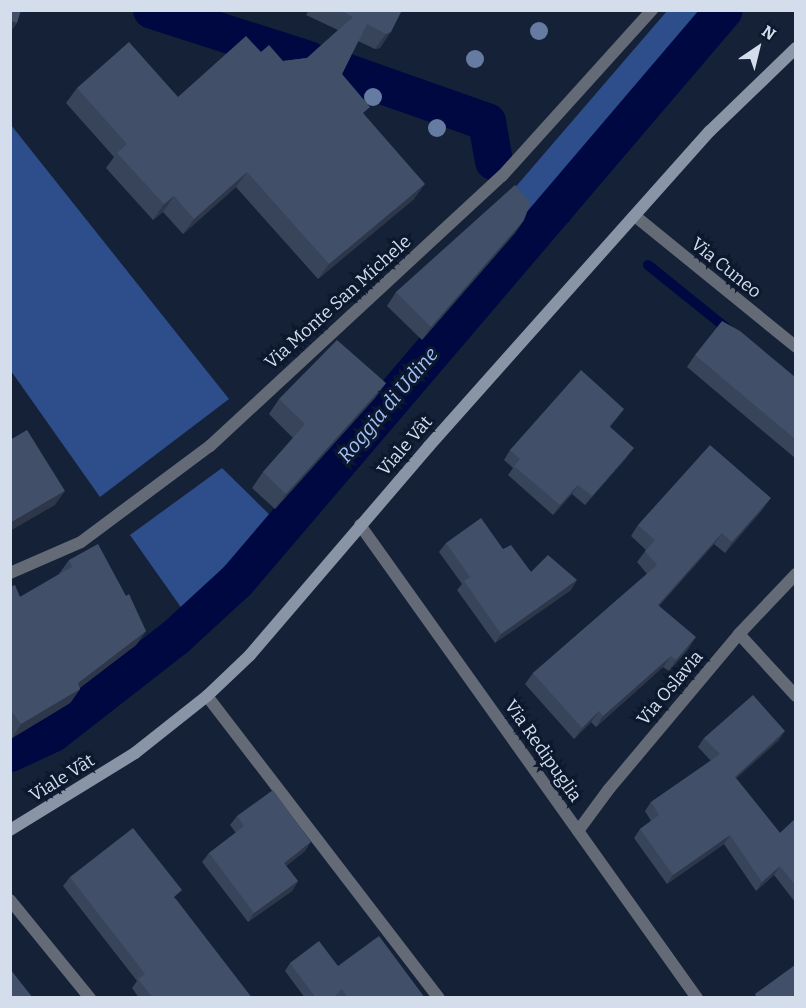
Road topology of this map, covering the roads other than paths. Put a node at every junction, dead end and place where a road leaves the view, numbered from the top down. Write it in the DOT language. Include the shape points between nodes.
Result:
graph roads {
  1 [pos="652,10"];
  2 [pos="795,48"];
  3 [pos="635,216"];
  4 [pos="795,347"];
  5 [pos="360,525"];
  6 [pos="10,573"];
  7 [pos="795,574"];
  8 [pos="739,634"];
  9 [pos="207,696"];
  10 [pos="795,696"];
  11 [pos="10,830"];
  12 [pos="578,831"];
  13 [pos="10,900"];
  14 [pos="90,998"];
  15 [pos="439,998"];
  16 [pos="696,998"];
  1 -- 6 [label="street, Via Monte San Michele" via="502,176 210,446 81,542"];
  2 -- 3 [label="main road, Viale Vât" via="710,131"];
  3 -- 4 [label="street, Via Cuneo"];
  3 -- 5 [label="main road, Viale Vât"];
  5 -- 9 [label="main road, Viale Vât" via="258,646"];
  5 -- 12 [label="street, Via Redipuglia"];
  7 -- 8 [label="street, Via Oslavia"];
  8 -- 10 [label="street"];
  8 -- 12 [label="street, Via Oslavia"];
  9 -- 11 [label="main road, Viale Vât" via="135,753"];
  9 -- 15 [label="street"];
  12 -- 16 [label="street, Via Redipuglia"];
  13 -- 14 [label="street"];
}
